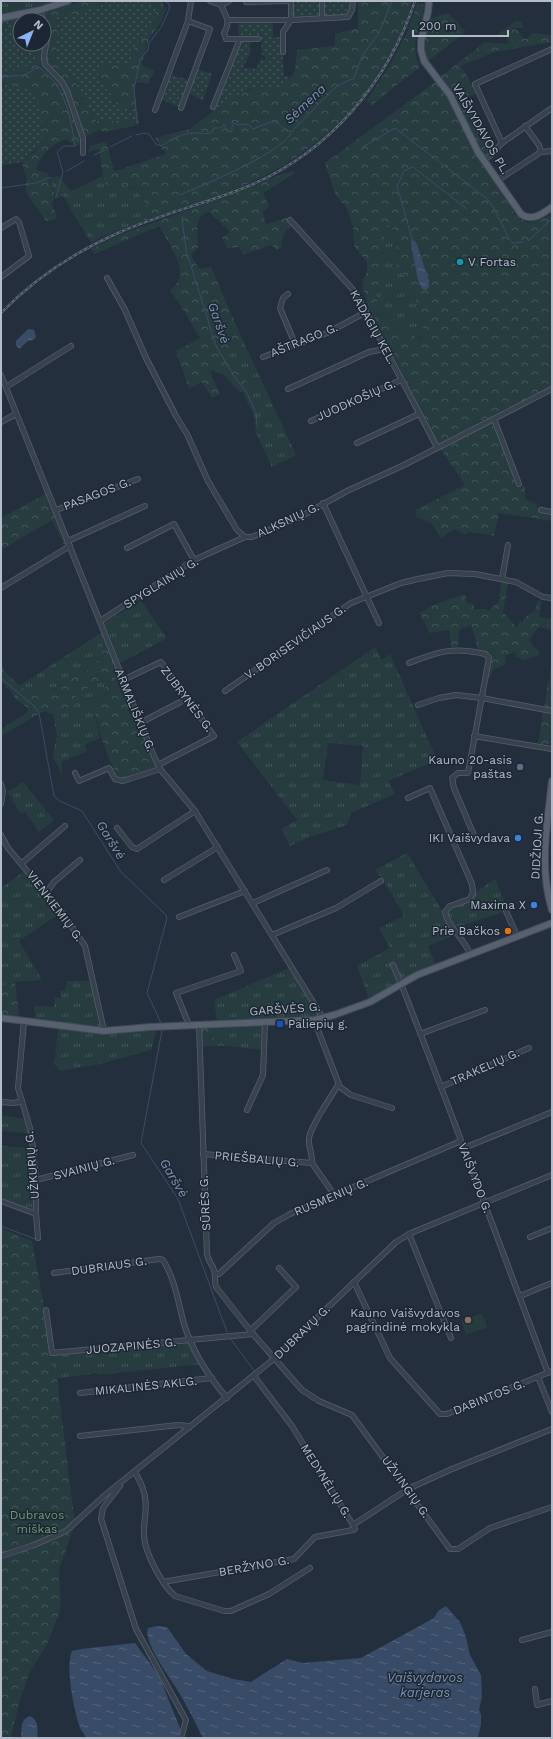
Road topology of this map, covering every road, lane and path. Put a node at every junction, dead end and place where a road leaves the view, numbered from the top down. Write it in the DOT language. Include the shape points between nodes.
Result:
graph roads {
  1 [pos="68,1"];
  2 [pos="191,1"];
  3 [pos="210,1"];
  4 [pos="230,1"];
  5 [pos="291,1"];
  6 [pos="322,1"];
  7 [pos="353,1"];
  8 [pos="429,1"];
  9 [pos="246,2"];
  10 [pos="221,5"];
  11 [pos="40,10"];
  12 [pos="1,18"];
  13 [pos="322,18"];
  14 [pos="228,20"];
  15 [pos="291,20"];
  16 [pos="188,21"];
  17 [pos="238,39"];
  18 [pos="258,39"];
  19 [pos="552,49"];
  20 [pos="46,52"];
  21 [pos="283,52"];
  22 [pos="213,107"];
  23 [pos="181,108"];
  24 [pos="552,108"];
  25 [pos="155,110"];
  26 [pos="525,126"];
  27 [pos="502,143"];
  28 [pos="552,151"];
  29 [pos="541,152"];
  30 [pos="83,153"];
  31 [pos="483,160"];
  32 [pos="497,181"];
  33 [pos="552,207"];
  34 [pos="290,220"];
  35 [pos="1,228"];
  36 [pos="1,277"];
  37 [pos="107,278"];
  38 [pos="288,294"];
  39 [pos="366,312"];
  40 [pos="295,344"];
  41 [pos="71,346"];
  42 [pos="385,349"];
  43 [pos="263,357"];
  44 [pos="1,374"];
  45 [pos="401,380"];
  46 [pos="6,387"];
  47 [pos="288,389"];
  48 [pos="552,389"];
  49 [pos="16,414"];
  50 [pos="419,414"];
  51 [pos="494,419"];
  52 [pos="311,421"];
  53 [pos="1,422"];
  54 [pos="357,443"];
  55 [pos="437,447"];
  56 [pos="138,479"];
  57 [pos="519,484"];
  58 [pos="323,503"];
  59 [pos="145,506"];
  60 [pos="56,510"];
  61 [pos="541,510"];
  62 [pos="552,512"];
  63 [pos="245,537"];
  64 [pos="69,543"];
  65 [pos="508,546"];
  66 [pos="127,548"];
  67 [pos="194,560"];
  68 [pos="502,579"];
  69 [pos="1,588"];
  70 [pos="367,598"];
  71 [pos="552,598"];
  72 [pos="100,621"];
  73 [pos="379,623"];
  74 [pos="409,663"];
  75 [pos="123,680"];
  76 [pos="225,691"];
  77 [pos="188,698"];
  78 [pos="482,698"];
  79 [pos="418,706"];
  80 [pos="552,711"];
  81 [pos="140,723"];
  82 [pos="474,736"];
  83 [pos="552,748"];
  84 [pos="159,767"];
  85 [pos="75,773"];
  86 [pos="552,781"];
  87 [pos="1,784"];
  88 [pos="408,798"];
  89 [pos="1,804"];
  90 [pos="195,811"];
  91 [pos="65,826"];
  92 [pos="117,828"];
  93 [pos="1,835"];
  94 [pos="476,840"];
  95 [pos="218,847"];
  96 [pos="80,860"];
  97 [pos="22,863"];
  98 [pos="327,870"];
  99 [pos="164,880"];
  100 [pos="381,881"];
  101 [pos="245,891"];
  102 [pos="46,893"];
  103 [pos="253,903"];
  104 [pos="552,910"];
  105 [pos="506,911"];
  106 [pos="179,917"];
  107 [pos="552,923"];
  108 [pos="272,935"];
  109 [pos="517,936"];
  110 [pos="470,954"];
  111 [pos="234,955"];
  112 [pos="392,965"];
  113 [pos="401,983"];
  114 [pos="485,1010"];
  115 [pos="1,1018"];
  116 [pos="323,1018"];
  117 [pos="314,1020"];
  118 [pos="24,1021"];
  119 [pos="265,1022"];
  120 [pos="199,1024"];
  121 [pos="189,1025"];
  122 [pos="104,1031"];
  123 [pos="420,1034"];
  124 [pos="529,1048"];
  125 [pos="338,1085"];
  126 [pos="441,1087"];
  127 [pos="1,1102"];
  128 [pos="22,1102"];
  129 [pos="392,1108"];
  130 [pos="248,1110"];
  131 [pos="552,1112"];
  132 [pos="461,1141"];
  133 [pos="464,1148"];
  134 [pos="203,1154"];
  135 [pos="132,1155"];
  136 [pos="312,1163"];
  137 [pos="552,1175"];
  138 [pos="36,1180"];
  139 [pos="335,1196"];
  140 [pos="1,1201"];
  141 [pos="484,1203"];
  142 [pos="36,1214"];
  143 [pos="552,1228"];
  144 [pos="409,1234"];
  145 [pos="530,1237"];
  146 [pos="38,1238"];
  147 [pos="279,1268"];
  148 [pos="54,1273"];
  149 [pos="215,1274"];
  150 [pos="354,1282"];
  151 [pos="552,1283"];
  152 [pos="520,1296"];
  153 [pos="46,1310"];
  154 [pos="252,1332"];
  155 [pos="451,1338"];
  156 [pos="191,1340"];
  157 [pos="275,1358"];
  158 [pos="550,1372"];
  159 [pos="254,1376"];
  160 [pos="538,1377"];
  161 [pos="212,1378"];
  162 [pos="80,1393"];
  163 [pos="227,1398"];
  164 [pos="552,1412"];
  165 [pos="189,1428"];
  166 [pos="552,1429"];
  167 [pos="80,1436"];
  168 [pos="135,1472"];
  169 [pos="122,1482"];
  170 [pos="408,1489"];
  171 [pos="552,1507"];
  172 [pos="353,1525"];
  173 [pos="1,1556"];
  174 [pos="310,1568"];
  175 [pos="163,1582"];
  176 [pos="552,1632"];
  177 [pos="522,1640"];
  178 [pos="535,1689"];
  179 [pos="552,1701"];
  180 [pos="181,1738"];
  1 -- 11 [label="main road"];
  2 -- 16 [label="street"];
  3 -- 10 [label="street"];
  4 -- 10 [label="street"];
  5 -- 9 [label="street"];
  5 -- 15 [label="street"];
  6 -- 13 [label="street"];
  7 -- 13 [label="street" via="348,17"];
  8 -- 31 [label="main road, VAIŠVYDAVOS PL." via="421,41 422,56 426,66 455,103"];
  10 -- 14 [label="street"];
  11 -- 12 [label="main road"];
  13 -- 15 [label="street"];
  14 -- 15 [label="street"];
  14 -- 17 [label="street" via="224,36 226,39"];
  15 -- 21 [label="street" via="283,32"];
  16 -- 23 [label="street" via="210,29"];
  16 -- 25 [label="street"];
  17 -- 18 [label="street"];
  17 -- 22 [label="street"];
  19 -- 27 [label="street" via="475,84"];
  20 -- 30 [label="street" via="45,64 68,91 83,138"];
  24 -- 26 [label="street"];
  26 -- 27 [label="street"];
  26 -- 29 [label="street"];
  27 -- 31 [label="street"];
  28 -- 29 [label="street"];
  29 -- 32 [label="street"];
  31 -- 32 [label="main road, VAIŠVYDAVOS PL."];
  32 -- 33 [label="main road, VAIŠVYDAVOS PL." via="518,211 527,218 537,216"];
  34 -- 39 [label="street, KADAGIŲ KEL." via="352,288"];
  35 -- 36 [label="street" via="16,219 29,256"];
  37 -- 63 [label="street, ALKSNIŲ G." via="187,434 208,481 237,530"];
  38 -- 40 [label="street" via="283,298 280,308"];
  39 -- 40 [label="street, AŠTRAGO G." via="327,333"];
  39 -- 42 [label="street, KADAGIŲ KEL."];
  40 -- 43 [label="street, AŠTRAGO G."];
  41 -- 46 [label="street"];
  42 -- 45 [label="street, KADAGIŲ KEL."];
  42 -- 47 [label="street" via="370,352"];
  44 -- 46 [label="street, ARMALIŠKIŲ G."];
  45 -- 50 [label="street, KADAGIŲ KEL."];
  45 -- 52 [label="street, JUODKOŠIŲ G."];
  46 -- 49 [label="street, ARMALIŠKIŲ G."];
  48 -- 51 [label="street, ALKSNIŲ G."];
  49 -- 53 [label="street"];
  49 -- 60 [label="street, ARMALIŠKIŲ G."];
  50 -- 54 [label="street"];
  50 -- 55 [label="street, KADAGIŲ KEL."];
  51 -- 55 [label="street, ALKSNIŲ G."];
  51 -- 57 [label="street"];
  55 -- 58 [label="street, ALKSNIŲ G."];
  56 -- 60 [label="street, PASAGOS G."];
  58 -- 63 [label="street, ALKSNIŲ G." via="276,528"];
  58 -- 70 [label="street"];
  59 -- 64 [label="street"];
  60 -- 64 [label="street, ARMALIŠKIŲ G."];
  61 -- 62 [label="street"];
  63 -- 67 [label="street, SPYGLAINIŲ G."];
  64 -- 69 [label="street"];
  64 -- 72 [label="street, ARMALIŠKIŲ G."];
  65 -- 68 [label="street"];
  66 -- 67 [label="street" via="174,524"];
  67 -- 72 [label="street, SPYGLAINIŲ G."];
  68 -- 70 [label="street, V. BORISEVIČIAUS G." via="469,574 442,574 401,583"];
  68 -- 71 [label="street, V. BORISEVIČIAUS G." via="516,582"];
  70 -- 73 [label="street"];
  70 -- 76 [label="street, V. BORISEVIČIAUS G." via="351,603"];
  72 -- 75 [label="street, ARMALIŠKIŲ G."];
  74 -- 78 [label="street" via="448,650 484,653 489,658"];
  75 -- 77 [label="street, ZUBRYNĖS G." via="161,662"];
  75 -- 81 [label="street, ARMALIŠKIŲ G."];
  77 -- 81 [label="street"];
  77 -- 84 [label="street, ZUBRYNĖS G." via="214,736"];
  78 -- 79 [label="street" via="449,695"];
  78 -- 80 [label="street"];
  78 -- 82 [label="street"];
  81 -- 84 [label="street, ARMALIŠKIŲ G."];
  82 -- 83 [label="street"];
  82 -- 94 [label="street" via="468,773 458,774 452,778"];
  84 -- 85 [label="street" via="123,781 115,779 109,768 79,781"];
  84 -- 90 [label="street, ARMALIŠKIŲ G."];
  86 -- 104 [label="main road, DIDŽIOJI G." via="544,866 545,884"];
  87 -- 89 [label="street"];
  88 -- 110 [label="street" via="430,788 472,884 473,892 470,899 450,906 445,912"];
  90 -- 92 [label="street" via="137,849 132,847"];
  90 -- 95 [label="street, ARMALIŠKIŲ G."];
  91 -- 97 [label="street"];
  93 -- 97 [label="street, VIENKIEMIŲ G." via="8,848"];
  95 -- 99 [label="street"];
  95 -- 101 [label="street, ARMALIŠKIŲ G."];
  96 -- 102 [label="street" via="54,882"];
  97 -- 102 [label="street, VIENKIEMIŲ G."];
  98 -- 103 [label="street"];
  100 -- 108 [label="street" via="336,908"];
  101 -- 103 [label="street, ARMALIŠKIŲ G."];
  101 -- 106 [label="street"];
  102 -- 122 [label="street, VIENKIEMIŲ G." via="85,946"];
  103 -- 108 [label="street, ARMALIŠKIŲ G."];
  105 -- 109 [label="street"];
  107 -- 109 [label="main road, GARŠVĖS G."];
  108 -- 116 [label="street, ARMALIŠKIŲ G."];
  109 -- 110 [label="main road, GARŠVĖS G."];
  110 -- 113 [label="main road, GARŠVĖS G."];
  111 -- 121 [label="street" via="241,971 176,993"];
  112 -- 113 [label="street, VAIŠVYDO G."];
  113 -- 116 [label="main road, GARŠVĖS G." via="370,1002"];
  113 -- 123 [label="street, VAIŠVYDO G."];
  114 -- 123 [label="street"];
  115 -- 118 [label="main road, GARŠVĖS G."];
  116 -- 117 [label="main road, GARŠVĖS G."];
  117 -- 119 [label="main road, GARŠVĖS G."];
  117 -- 125 [label="street"];
  118 -- 122 [label="main road, GARŠVĖS G."];
  118 -- 128 [label="street, UŽKURIŲ G." via="18,1088"];
  119 -- 120 [label="main road, GARŠVĖS G."];
  119 -- 130 [label="street" via="263,1075"];
  120 -- 121 [label="main road, GARŠVĖS G."];
  120 -- 134 [label="street, SŪRĖS G."];
  121 -- 122 [label="main road, GARŠVĖS G."];
  123 -- 126 [label="street, VAIŠVYDO G."];
  124 -- 126 [label="street, TRAKELIŲ G."];
  125 -- 129 [label="street" via="347,1093"];
  125 -- 136 [label="street" via="309,1137"];
  126 -- 132 [label="street, VAIŠVYDO G."];
  127 -- 128 [label="street"];
  128 -- 138 [label="street, UŽKURIŲ G." via="30,1128"];
  131 -- 133 [label="street"];
  132 -- 133 [label="street, VAIŠVYDO G."];
  132 -- 139 [label="street, RUSMENIŲ G."];
  133 -- 141 [label="street, VAIŠVYDO G."];
  134 -- 136 [label="street, PRIEŠBALIŲ G."];
  134 -- 149 [label="street, SŪRĖS G." via="207,1254"];
  135 -- 138 [label="street, SVAINIŲ G."];
  136 -- 139 [label="street"];
  137 -- 141 [label="street, DUBRAVŲ G."];
  138 -- 142 [label="street, UŽKURIŲ G."];
  139 -- 149 [label="street, RUSMENIŲ G." via="274,1223"];
  140 -- 142 [label="street"];
  141 -- 144 [label="street, DUBRAVŲ G."];
  141 -- 152 [label="street, VAIŠVYDO G."];
  142 -- 146 [label="street, UŽKURIŲ G."];
  143 -- 145 [label="street"];
  144 -- 150 [label="street, DUBRAVŲ G." via="396,1242"];
  144 -- 155 [label="street"];
  147 -- 154 [label="street" via="296,1287"];
  148 -- 156 [label="street, DUBRIAUS G." via="163,1260 172,1279"];
  149 -- 154 [label="street, SŪRĖS G." via="216,1287"];
  150 -- 157 [label="street, DUBRAVŲ G."];
  150 -- 160 [label="street, DABINTOS G." via="390,1358 440,1414 447,1414"];
  151 -- 152 [label="street"];
  152 -- 158 [label="street, VAIŠVYDO G."];
  153 -- 156 [label="street, JUOZAPINĖS G." via="52,1353"];
  154 -- 156 [label="street, JUOZAPINĖS G."];
  154 -- 157 [label="street, SŪRĖS G."];
  156 -- 161 [label="street"];
  157 -- 159 [label="street, DUBRAVŲ G."];
  157 -- 170 [label="street, UŽVINGIŲ G." via="308,1396 352,1415"];
  158 -- 160 [label="street, DABINTOS G."];
  159 -- 163 [label="street, DUBRAVŲ G."];
  159 -- 172 [label="street, MEDYNĖLIŲ G." via="292,1426"];
  160 -- 164 [label="street"];
  161 -- 162 [label="street, MIKALINĖS AKLG."];
  161 -- 163 [label="street"];
  163 -- 165 [label="street, DUBRAVŲ G."];
  165 -- 167 [label="street" via="178,1425"];
  165 -- 168 [label="street, DUBRAVŲ G."];
  166 -- 170 [label="street, MEDYNĖLIŲ G."];
  168 -- 169 [label="street, DUBRAVŲ G."];
  168 -- 175 [label="street" via="145,1496 145,1544"];
  169 -- 173 [label="street, DUBRAVŲ G." via="66,1531"];
  169 -- 180 [label="street" via="102,1508 101,1519 136,1629 186,1720"];
  170 -- 171 [label="street, UŽVINGIŲ G." via="450,1549 454,1550 490,1528"];
  170 -- 172 [label="street, MEDYNĖLIŲ G."];
  172 -- 175 [label="street, BERŽYNO G." via="353,1530 315,1537 294,1560"];
  174 -- 175 [label="street" via="269,1594 231,1611 175,1596"];
  176 -- 177 [label="street"];
  178 -- 179 [label="street" via="537,1705"];
}
